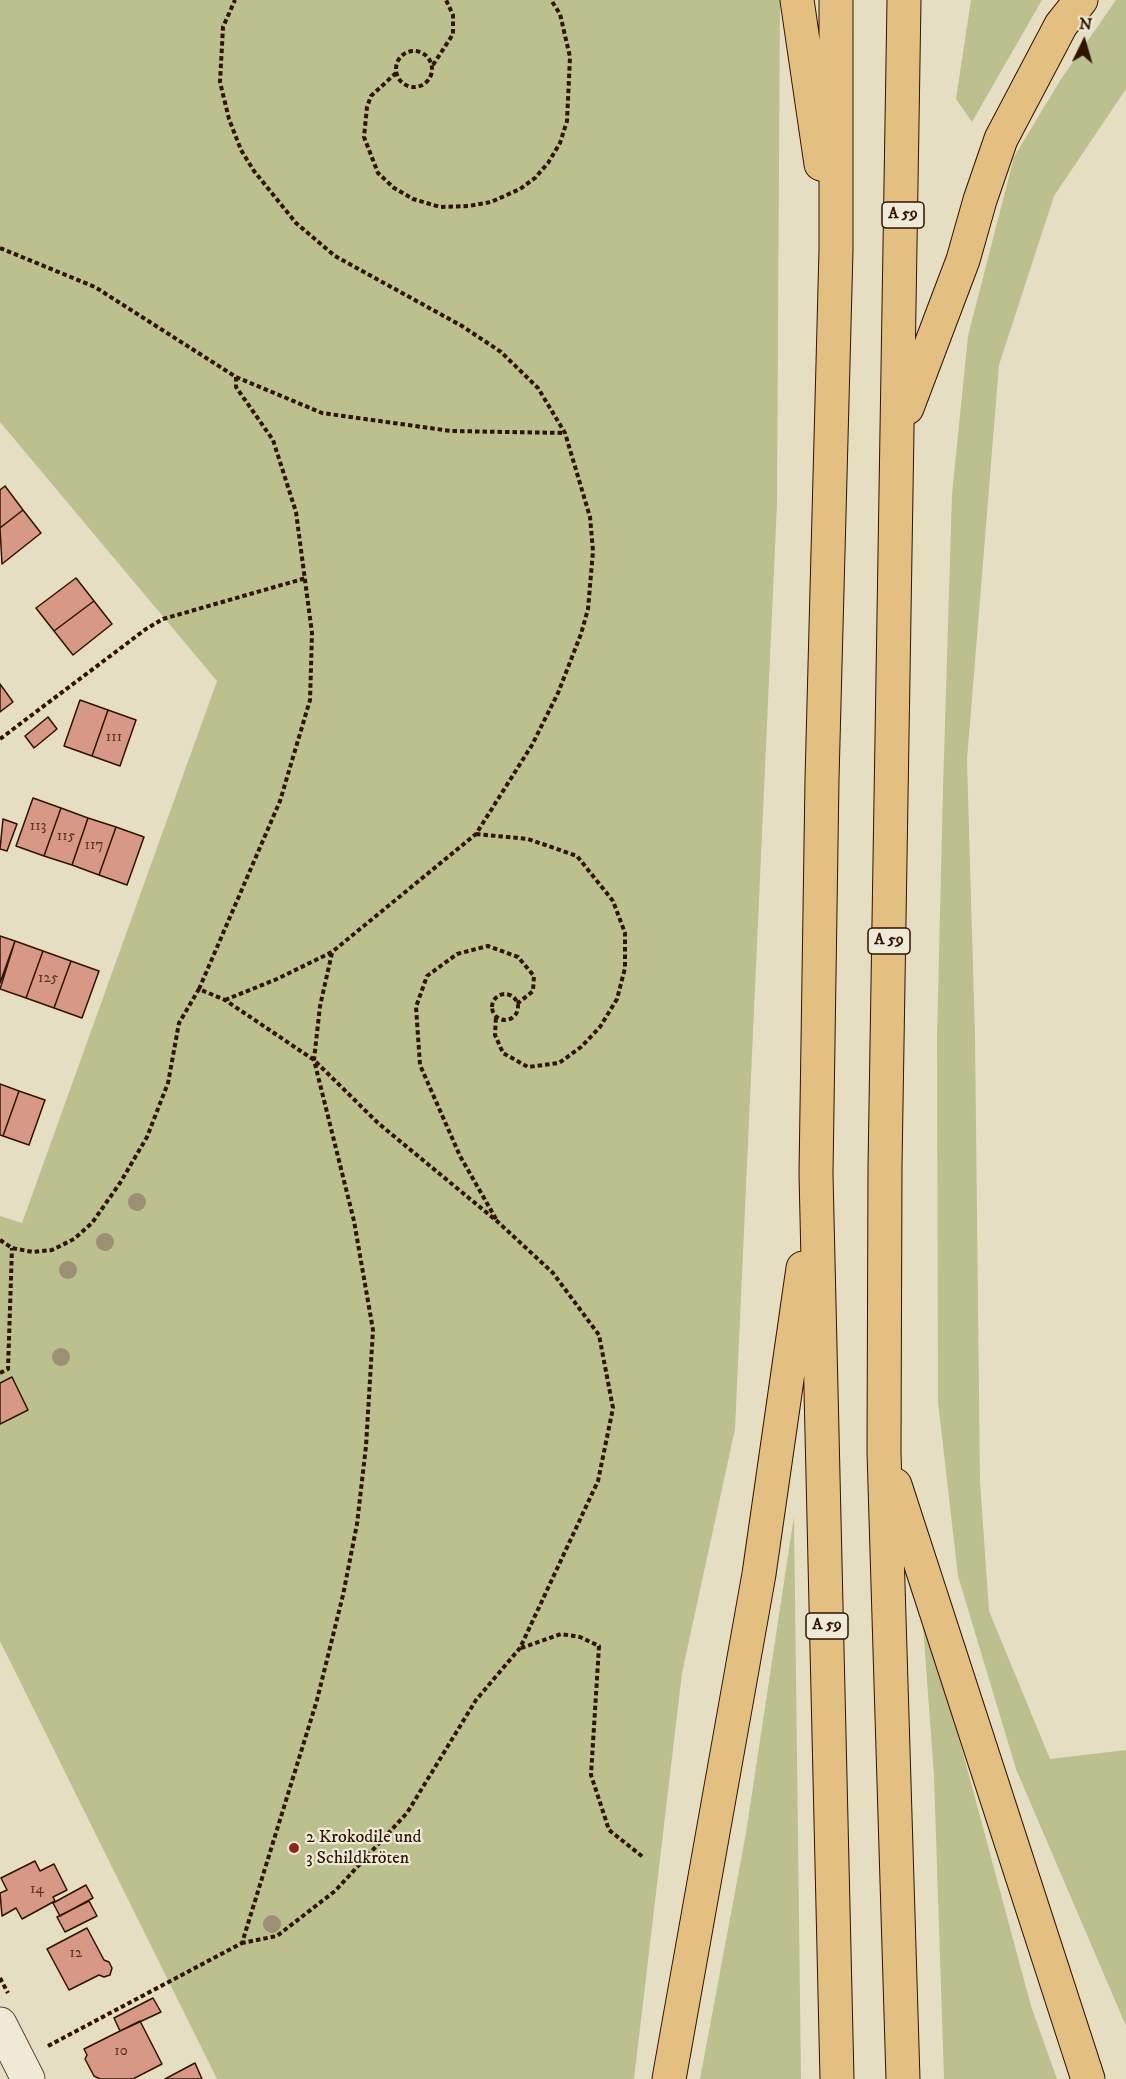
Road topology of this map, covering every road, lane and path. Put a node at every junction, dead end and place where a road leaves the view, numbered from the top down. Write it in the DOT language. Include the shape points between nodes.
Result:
graph roads {
  1 [pos="235,0"];
  2 [pos="446,0"];
  3 [pos="551,0"];
  4 [pos="797,0"];
  5 [pos="836,0"];
  6 [pos="904,0"];
  7 [pos="1081,0"];
  8 [pos="432,65"];
  9 [pos="396,73"];
  10 [pos="0,248"];
  11 [pos="836,250"];
  12 [pos="236,377"];
  13 [pos="899,429"];
  14 [pos="565,433"];
  15 [pos="306,578"];
  16 [pos="0,739"];
  17 [pos="476,834"];
  18 [pos="332,952"];
  19 [pos="199,989"];
  20 [pos="225,1000"];
  21 [pos="517,1004"];
  22 [pos="496,1016"];
  23 [pos="314,1060"];
  24 [pos="816,1174"];
  25 [pos="498,1222"];
  26 [pos="0,1240"];
  27 [pos="12,1248"];
  28 [pos="0,1373"];
  29 [pos="884,1452"];
  30 [pos="520,1648"];
  31 [pos="643,1857"];
  32 [pos="242,1942"];
  33 [pos="0,2024"];
  34 [pos="16,2070"];
  35 [pos="1089,2077"];
  36 [pos="669,2079"];
  37 [pos="837,2079"];
  38 [pos="903,2079"];
  1 -- 14 [label="path" via="223,27 220,82 242,150 267,190 296,223 335,256 501,352 538,388"];
  2 -- 8 [label="path" via="453,15 453,34"];
  3 -- 9 [label="path" via="560,14 570,57 567,121 560,143 535,178 501,198 469,206 440,207 413,199 378,173 364,137 367,107 371,96"];
  4 -- 11 [label="highway"];
  5 -- 11 [label="highway, A 59"];
  6 -- 13 [label="highway, A 59"];
  7 -- 13 [label="highway" via="1061,25 1001,139 963,260"];
  8 -- 9 [label="path" via="429,80 421,86 408,86"];
  8 -- 9 [label="path" via="426,54 409,51 398,61"];
  10 -- 12 [label="path" via="95,287"];
  11 -- 24 [label="highway, A 59"];
  12 -- 14 [label="path" via="322,413 452,431"];
  12 -- 15 [label="path" via="236,387 273,440 296,512"];
  13 -- 29 [label="highway, A 59"];
  14 -- 17 [label="path" via="590,516 593,551 588,609 558,693 532,745"];
  15 -- 16 [label="path" via="154,624"];
  15 -- 19 [label="path" via="312,633 310,699 279,801"];
  17 -- 18 [label="path"];
  17 -- 22 [label="path" via="528,839 577,856 613,901 625,933 625,968 617,999 600,1027 560,1064 528,1067 503,1053 495,1035"];
  18 -- 20 [label="path" via="277,980"];
  18 -- 23 [label="path"];
  19 -- 20 [label="path"];
  19 -- 27 [label="path" via="179,1023 168,1083 147,1137 92,1223 74,1239 52,1250"];
  20 -- 23 [label="path"];
  21 -- 22 [label="path" via="511,1018 503,1020"];
  21 -- 22 [label="path" via="509,995 496,997 492,1009"];
  21 -- 25 [label="path" via="533,991 534,976 518,957 488,946 457,954 427,976 416,1007 420,1065 460,1156"];
  23 -- 25 [label="path" via="378,1123"];
  23 -- 32 [label="path" via="354,1221 373,1330 366,1446 357,1524 330,1648 288,1800"];
  24 -- 36 [label="highway" via="759,1574"];
  24 -- 37 [label="highway, A 59"];
  25 -- 30 [label="path" via="554,1273 599,1335 613,1408 597,1481"];
  26 -- 27 [label="path"];
  27 -- 28 [label="path" via="8,1369"];
  29 -- 35 [label="highway"];
  29 -- 38 [label="highway, A 59"];
  30 -- 31 [label="path" via="561,1634 599,1646 591,1775 609,1830"];
  30 -- 32 [label="path" via="476,1700 407,1813 335,1891 277,1936"];
  32 -- 34 [label="path"];
  33 -- 34 [label="street"];
}
